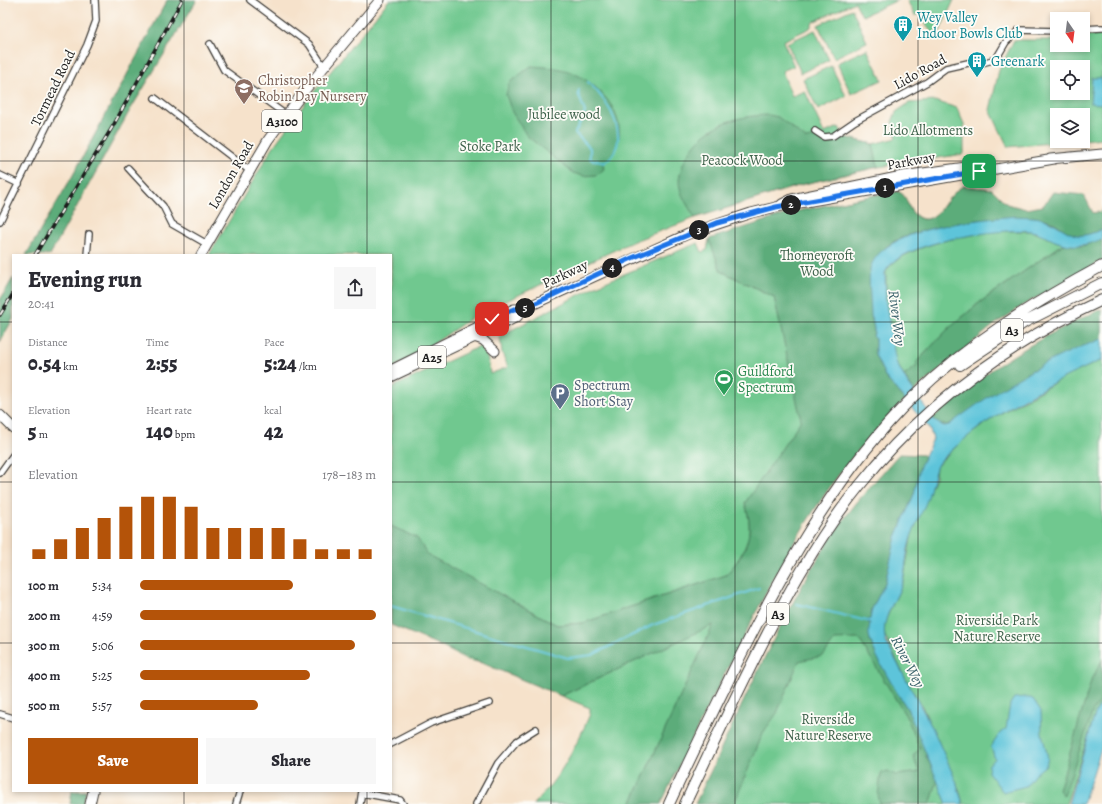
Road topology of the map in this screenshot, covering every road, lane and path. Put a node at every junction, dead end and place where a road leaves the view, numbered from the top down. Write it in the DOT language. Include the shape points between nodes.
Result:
graph roads {
  1 [pos="95,0"];
  2 [pos="250,0"];
  3 [pos="380,0"];
  4 [pos="1102,28"];
  5 [pos="1090,29"];
  6 [pos="1050,31"];
  7 [pos="210,44"];
  8 [pos="324,67"];
  9 [pos="155,98"];
  10 [pos="286,115"];
  11 [pos="815,131"];
  12 [pos="1102,154"];
  13 [pos="128,168"];
  14 [pos="250,171"];
  15 [pos="0,175"];
  16 [pos="19,184"];
  17 [pos="0,221"];
  18 [pos="89,234"];
  19 [pos="207,244"];
  20 [pos="88,254"];
  21 [pos="202,254"];
  22 [pos="1102,266"];
  23 [pos="1102,283"];
  24 [pos="1102,300"];
  25 [pos="523,309"];
  26 [pos="474,337"];
  27 [pos="495,351"];
  28 [pos="392,369"];
  29 [pos="392,377"];
  30 [pos="928,387"];
  31 [pos="0,415"];
  32 [pos="12,427"];
  33 [pos="12,457"];
  34 [pos="0,473"];
  35 [pos="490,703"];
  36 [pos="0,714"];
  37 [pos="12,718"];
  38 [pos="536,729"];
  39 [pos="392,743"];
  40 [pos="93,792"];
  41 [pos="240,792"];
  42 [pos="362,792"];
  43 [pos="90,804"];
  44 [pos="236,804"];
  45 [pos="360,804"];
  46 [pos="404,804"];
  47 [pos="476,804"];
  48 [pos="669,804"];
  49 [pos="685,804"];
  1 -- 16 [label="street, Tormead Road" via="96,21 87,45"];
  2 -- 8 [label="street" via="309,44"];
  3 -- 8 [label="main road, London Road / A3100"];
  4 -- 5 [label="street"];
  6 -- 11 [label="street, Lido Road" via="1019,30 1006,42 996,59 946,68 927,82 855,121 833,136 824,137"];
  7 -- 10 [label="street" via="224,70"];
  8 -- 10 [label="main road, London Road / A3100"];
  9 -- 14 [label="street"];
  10 -- 14 [label="main road, London Road / A3100"];
  12 -- 25 [label="main road, Parkway / A25" via="1054,159 776,207 717,223 688,234"];
  13 -- 19 [label="street" via="163,206 172,224"];
  14 -- 19 [label="main road, London Road / A3100"];
  15 -- 16 [label="street"];
  16 -- 17 [label="street, Tormead Road"];
  18 -- 20 [label="street"];
  19 -- 21 [label="main road, London Road / A3100"];
  22 -- 30 [label="highway" via="1004,325 951,364"];
  23 -- 30 [label="highway, A3" via="1046,310 997,339"];
  24 -- 49 [label="highway, A3" via="1061,320 970,378 912,428 850,497 801,572 764,640"];
  25 -- 26 [label="main road, Parkway / A25" via="517,317"];
  25 -- 28 [label="main road, Parkway / A25" via="514,309 492,319"];
  26 -- 27 [label="main road" via="483,340"];
  26 -- 29 [label="main road, Parkway / A25"];
  30 -- 48 [label="highway, A3" via="861,458 822,511 768,602"];
  31 -- 32 [label="main road"];
  33 -- 34 [label="street"];
  35 -- 39 [label="street" via="431,723"];
  36 -- 37 [label="street"];
  38 -- 47 [label="street" via="517,741 498,763"];
  40 -- 43 [label="main road"];
  41 -- 44 [label="street"];
  42 -- 45 [label="street"];
  42 -- 46 [label="street" via="400,800"];
}
